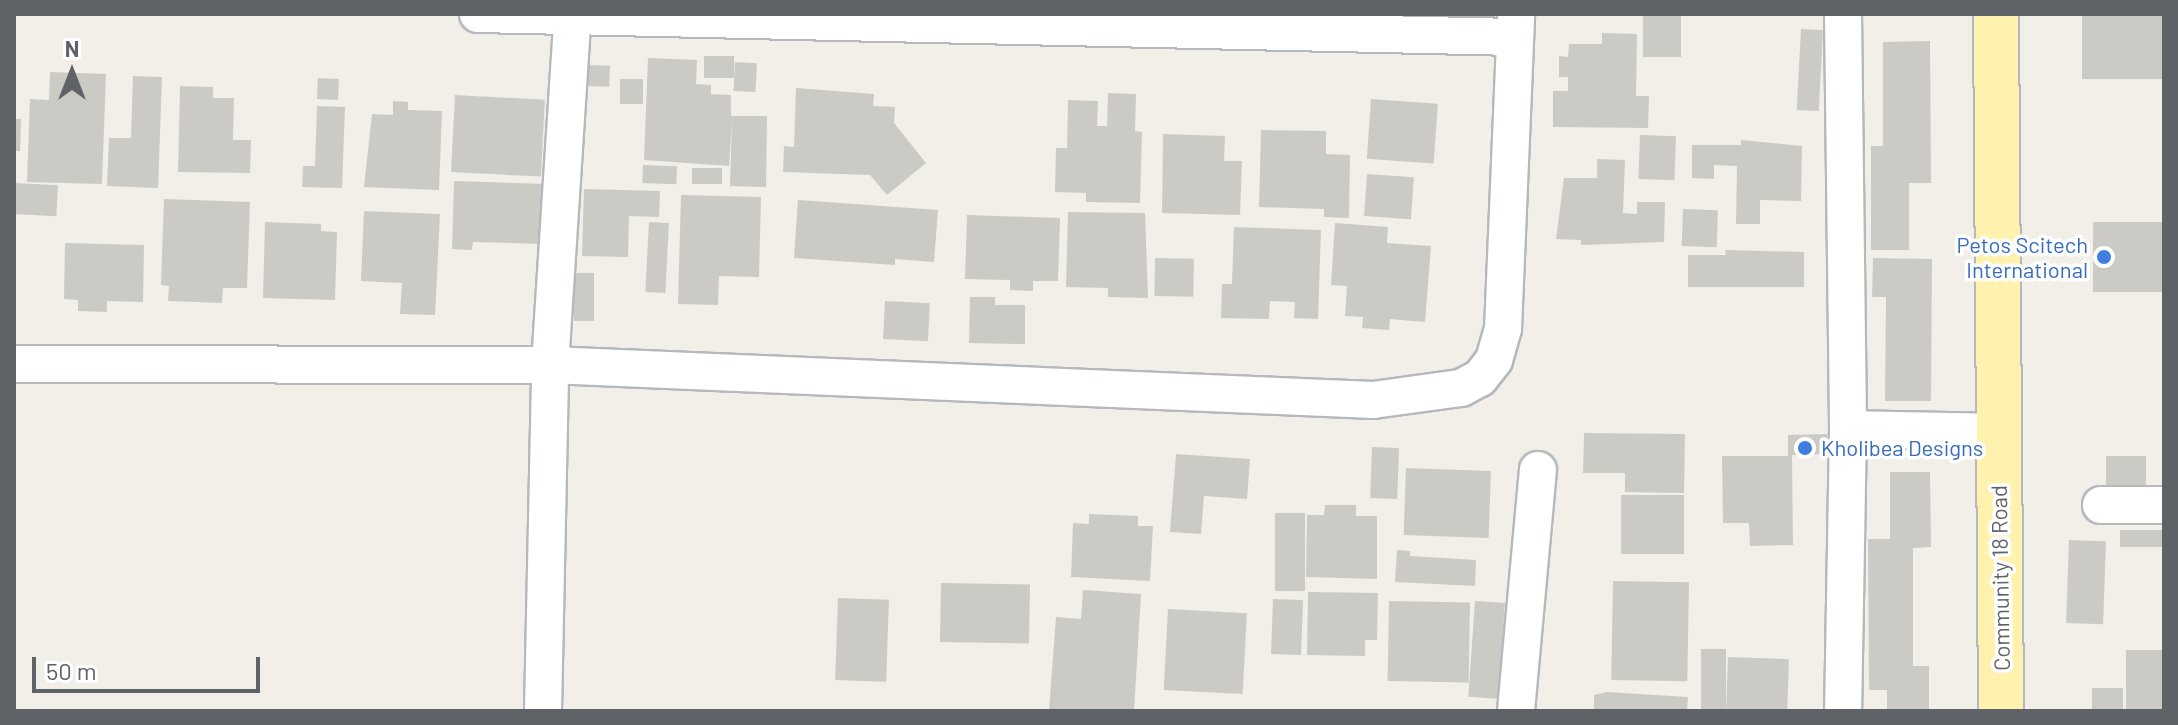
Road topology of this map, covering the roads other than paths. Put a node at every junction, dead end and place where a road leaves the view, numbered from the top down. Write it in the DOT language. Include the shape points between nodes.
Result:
graph roads {
  1 [pos="478,14"];
  2 [pos="1843,14"];
  3 [pos="1996,14"];
  4 [pos="573,15"];
  5 [pos="1516,25"];
  6 [pos="14,364"];
  7 [pos="550,365"];
  8 [pos="1848,429"];
  9 [pos="1998,432"];
  10 [pos="1538,470"];
  11 [pos="2101,505"];
  12 [pos="2164,505"];
  13 [pos="543,711"];
  14 [pos="1516,711"];
  15 [pos="1843,711"];
  16 [pos="2001,711"];
  1 -- 4 [label="street"];
  2 -- 8 [label="street"];
  3 -- 9 [label="main road, Community 18 Road"];
  4 -- 5 [label="street"];
  4 -- 7 [label="street"];
  5 -- 7 [label="street" via="1503,329 1494,360 1480,378 1461,388 1373,400"];
  6 -- 7 [label="street"];
  7 -- 13 [label="street"];
  8 -- 9 [label="street"];
  8 -- 15 [label="street"];
  9 -- 16 [label="main road, Community 18 Road"];
  10 -- 14 [label="street"];
  11 -- 12 [label="street"];
}
